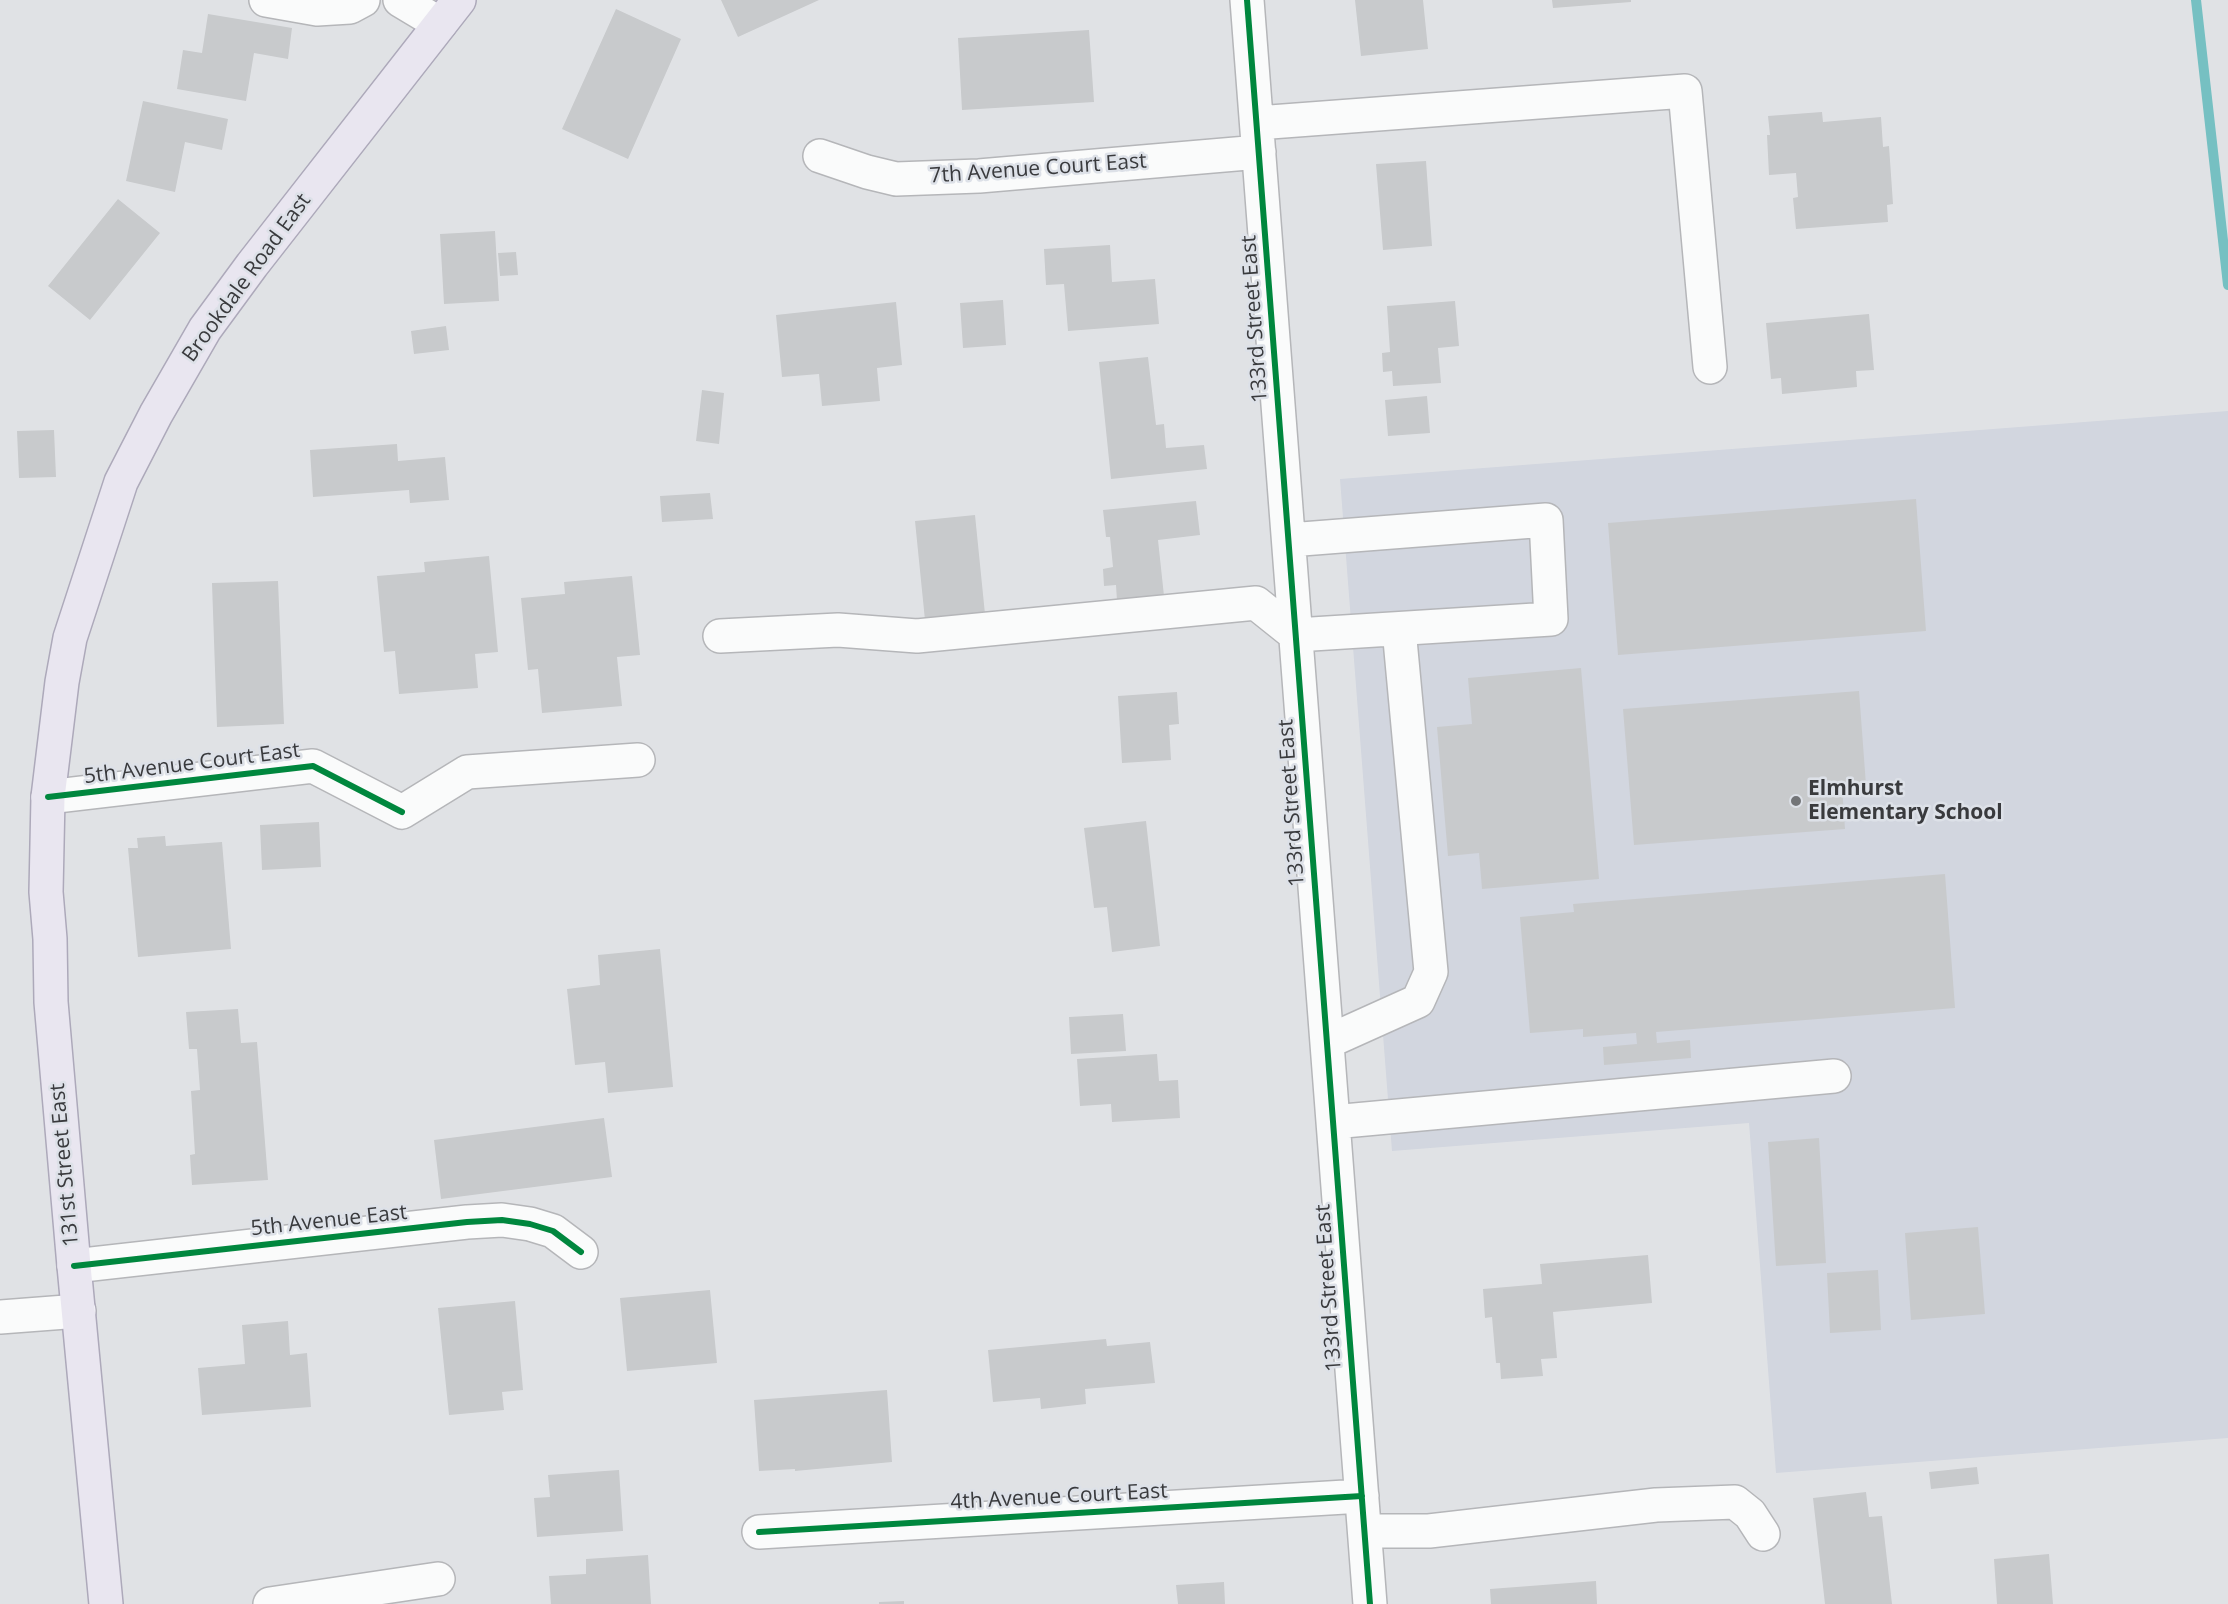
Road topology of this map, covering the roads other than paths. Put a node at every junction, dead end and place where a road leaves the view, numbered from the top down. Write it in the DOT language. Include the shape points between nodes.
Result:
graph roads {
  1 [pos="266,0"];
  2 [pos="363,0"];
  3 [pos="400,0"];
  4 [pos="1247,0"];
  5 [pos="450,12"];
  6 [pos="1258,138"];
  7 [pos="820,156"];
  8 [pos="1710,367"];
  9 [pos="1289,540"];
  10 [pos="1399,629"];
  11 [pos="1296,635"];
  12 [pos="720,636"];
  13 [pos="638,760"];
  14 [pos="48,797"];
  15 [pos="1327,1042"];
  16 [pos="1834,1076"];
  17 [pos="1333,1122"];
  18 [pos="581,1251"];
  19 [pos="74,1266"];
  20 [pos="79,1311"];
  21 [pos="0,1317"];
  22 [pos="1362,1496"];
  23 [pos="1365,1531"];
  24 [pos="759,1532"];
  25 [pos="1763,1534"];
  26 [pos="438,1579"];
  27 [pos="106,1604"];
  28 [pos="270,1604"];
  29 [pos="1370,1604"];
  1 -- 2 [label="street" via="317,9 350,7"];
  3 -- 5 [label="street"];
  4 -- 6 [label="street, 133rd Street East"];
  5 -- 14 [label="main road, Brookdale Road East" via="205,329 121,482 70,638"];
  6 -- 7 [label="street, 7th Avenue Court East" via="979,176 896,179"];
  6 -- 8 [label="street, 7th Avenue Court East" via="1685,91"];
  6 -- 9 [label="street, 133rd Street East"];
  9 -- 10 [label="street" via="1545,520 1551,618"];
  9 -- 11 [label="street, 133rd Street East"];
  10 -- 11 [label="street"];
  10 -- 15 [label="street" via="1431,972 1418,1001"];
  11 -- 12 [label="street" via="1256,603 917,636 838,630"];
  11 -- 15 [label="street, 133rd Street East"];
  13 -- 14 [label="street, 5th Avenue Court East" via="467,772 402,812 313,766"];
  14 -- 19 [label="main road, 131st Street East" via="46,891 51,1002"];
  15 -- 17 [label="street, 133rd Street East"];
  16 -- 17 [label="street"];
  17 -- 22 [label="street, 133rd Street East"];
  18 -- 19 [label="street, 5th Avenue East" via="553,1231 502,1220"];
  19 -- 20 [label="main road, 131st Street East"];
  20 -- 21 [label="street"];
  20 -- 27 [label="main road, 131st Street East"];
  22 -- 23 [label="street, 133rd Street East"];
  22 -- 24 [label="street, 4th Avenue Court East"];
  23 -- 25 [label="street" via="1429,1531 1656,1505 1735,1502 1750,1514"];
  23 -- 29 [label="street, 133rd Street East"];
  26 -- 28 [label="street"];
}
